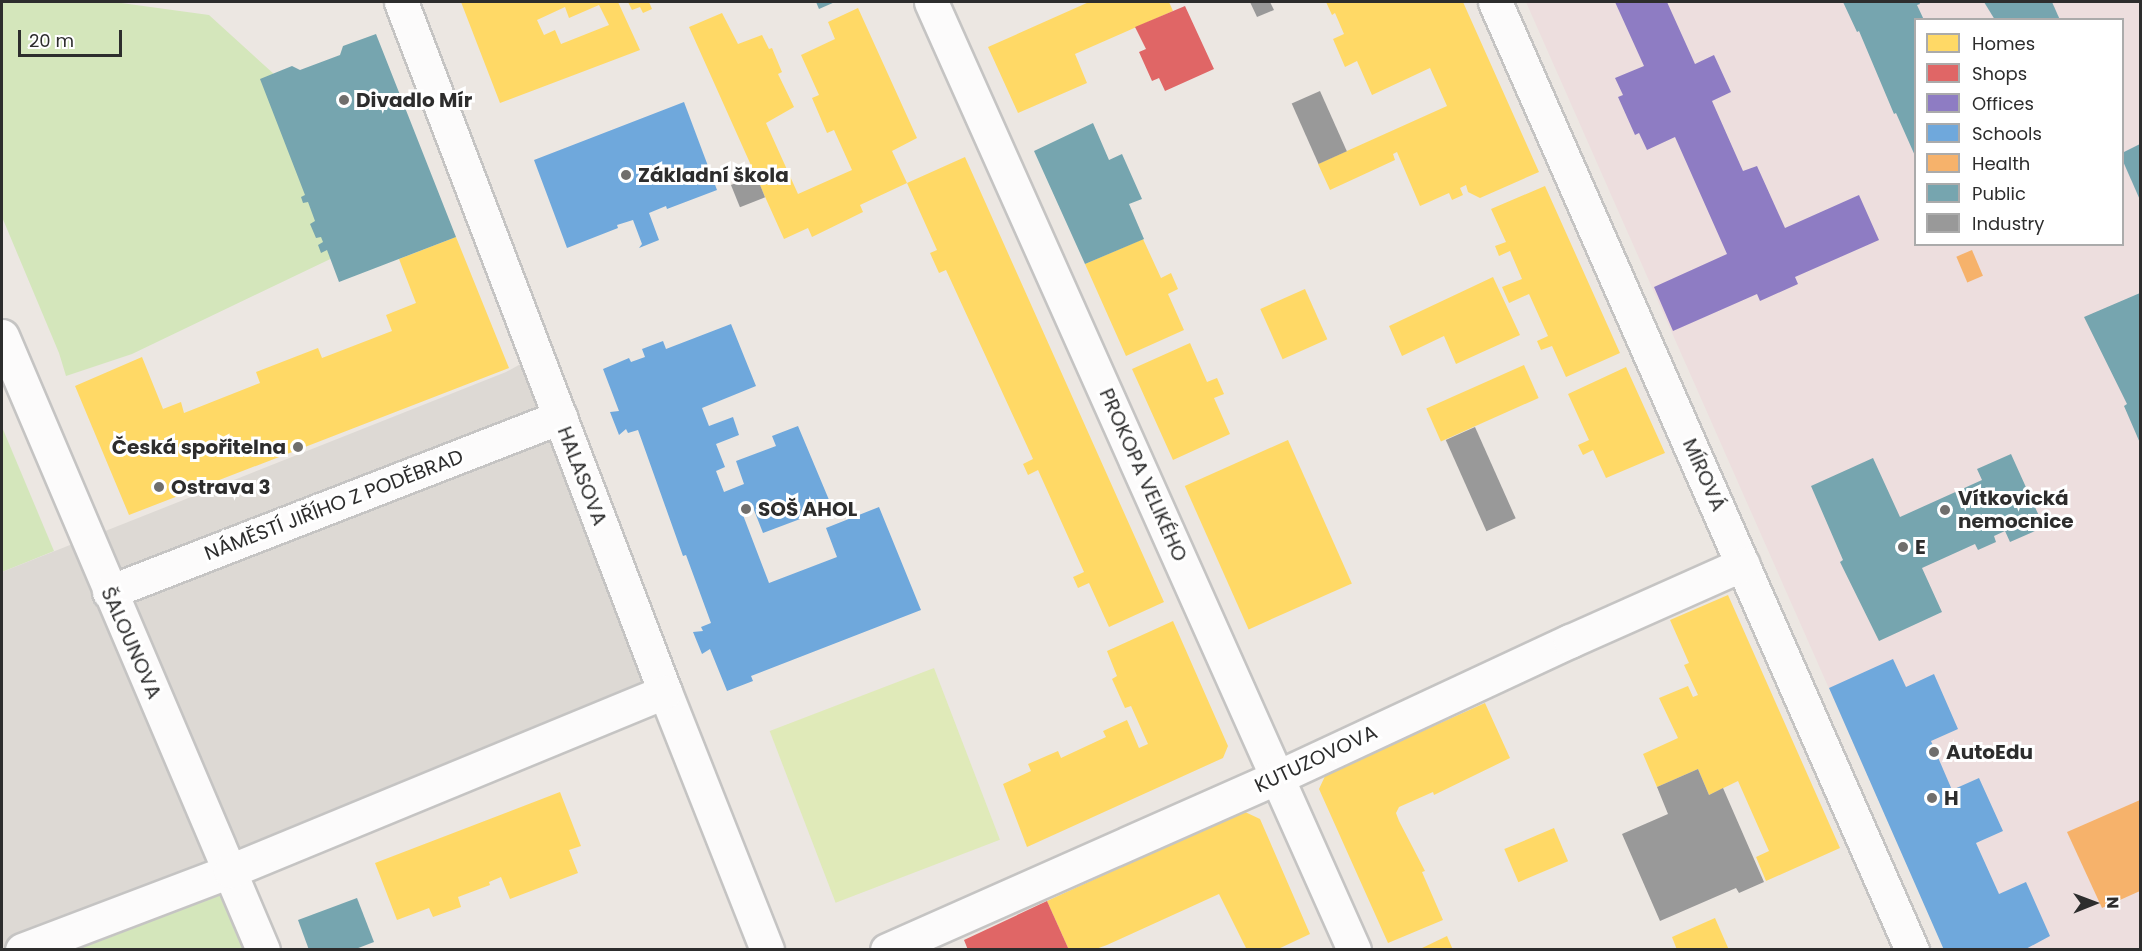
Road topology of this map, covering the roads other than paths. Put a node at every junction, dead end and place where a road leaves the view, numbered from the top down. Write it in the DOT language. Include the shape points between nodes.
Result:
graph roads {
  1 [pos="401,2"];
  2 [pos="931,2"];
  3 [pos="1495,2"];
  4 [pos="2,336"];
  5 [pos="560,417"];
  6 [pos="1743,564"];
  7 [pos="109,592"];
  8 [pos="665,692"];
  9 [pos="1278,777"];
  10 [pos="230,871"];
  11 [pos="22,950"];
  12 [pos="263,950"];
  13 [pos="767,950"];
  14 [pos="886,950"];
  15 [pos="1354,950"];
  16 [pos="1912,950"];
  1 -- 5 [label="street, HALASOVA"];
  2 -- 9 [label="street, PROKOPA VELIKÉHO"];
  3 -- 6 [label="street, MÍROVÁ"];
  4 -- 7 [label="street, ŠALOUNOVA"];
  5 -- 7 [label="street, NÁMĚSTÍ JIŘÍHO Z PODĚBRAD"];
  5 -- 8 [label="street, HALASOVA"];
  6 -- 9 [label="street, KUTUZOVOVA"];
  6 -- 16 [label="street, MÍROVÁ"];
  7 -- 10 [label="street, ŠALOUNOVA"];
  8 -- 10 [label="street"];
  8 -- 13 [label="street, HALASOVA"];
  9 -- 14 [label="street, KUTUZOVOVA"];
  9 -- 15 [label="street, PROKOPA VELIKÉHO"];
  10 -- 11 [label="street"];
  10 -- 12 [label="street, ŠALOUNOVA"];
}
